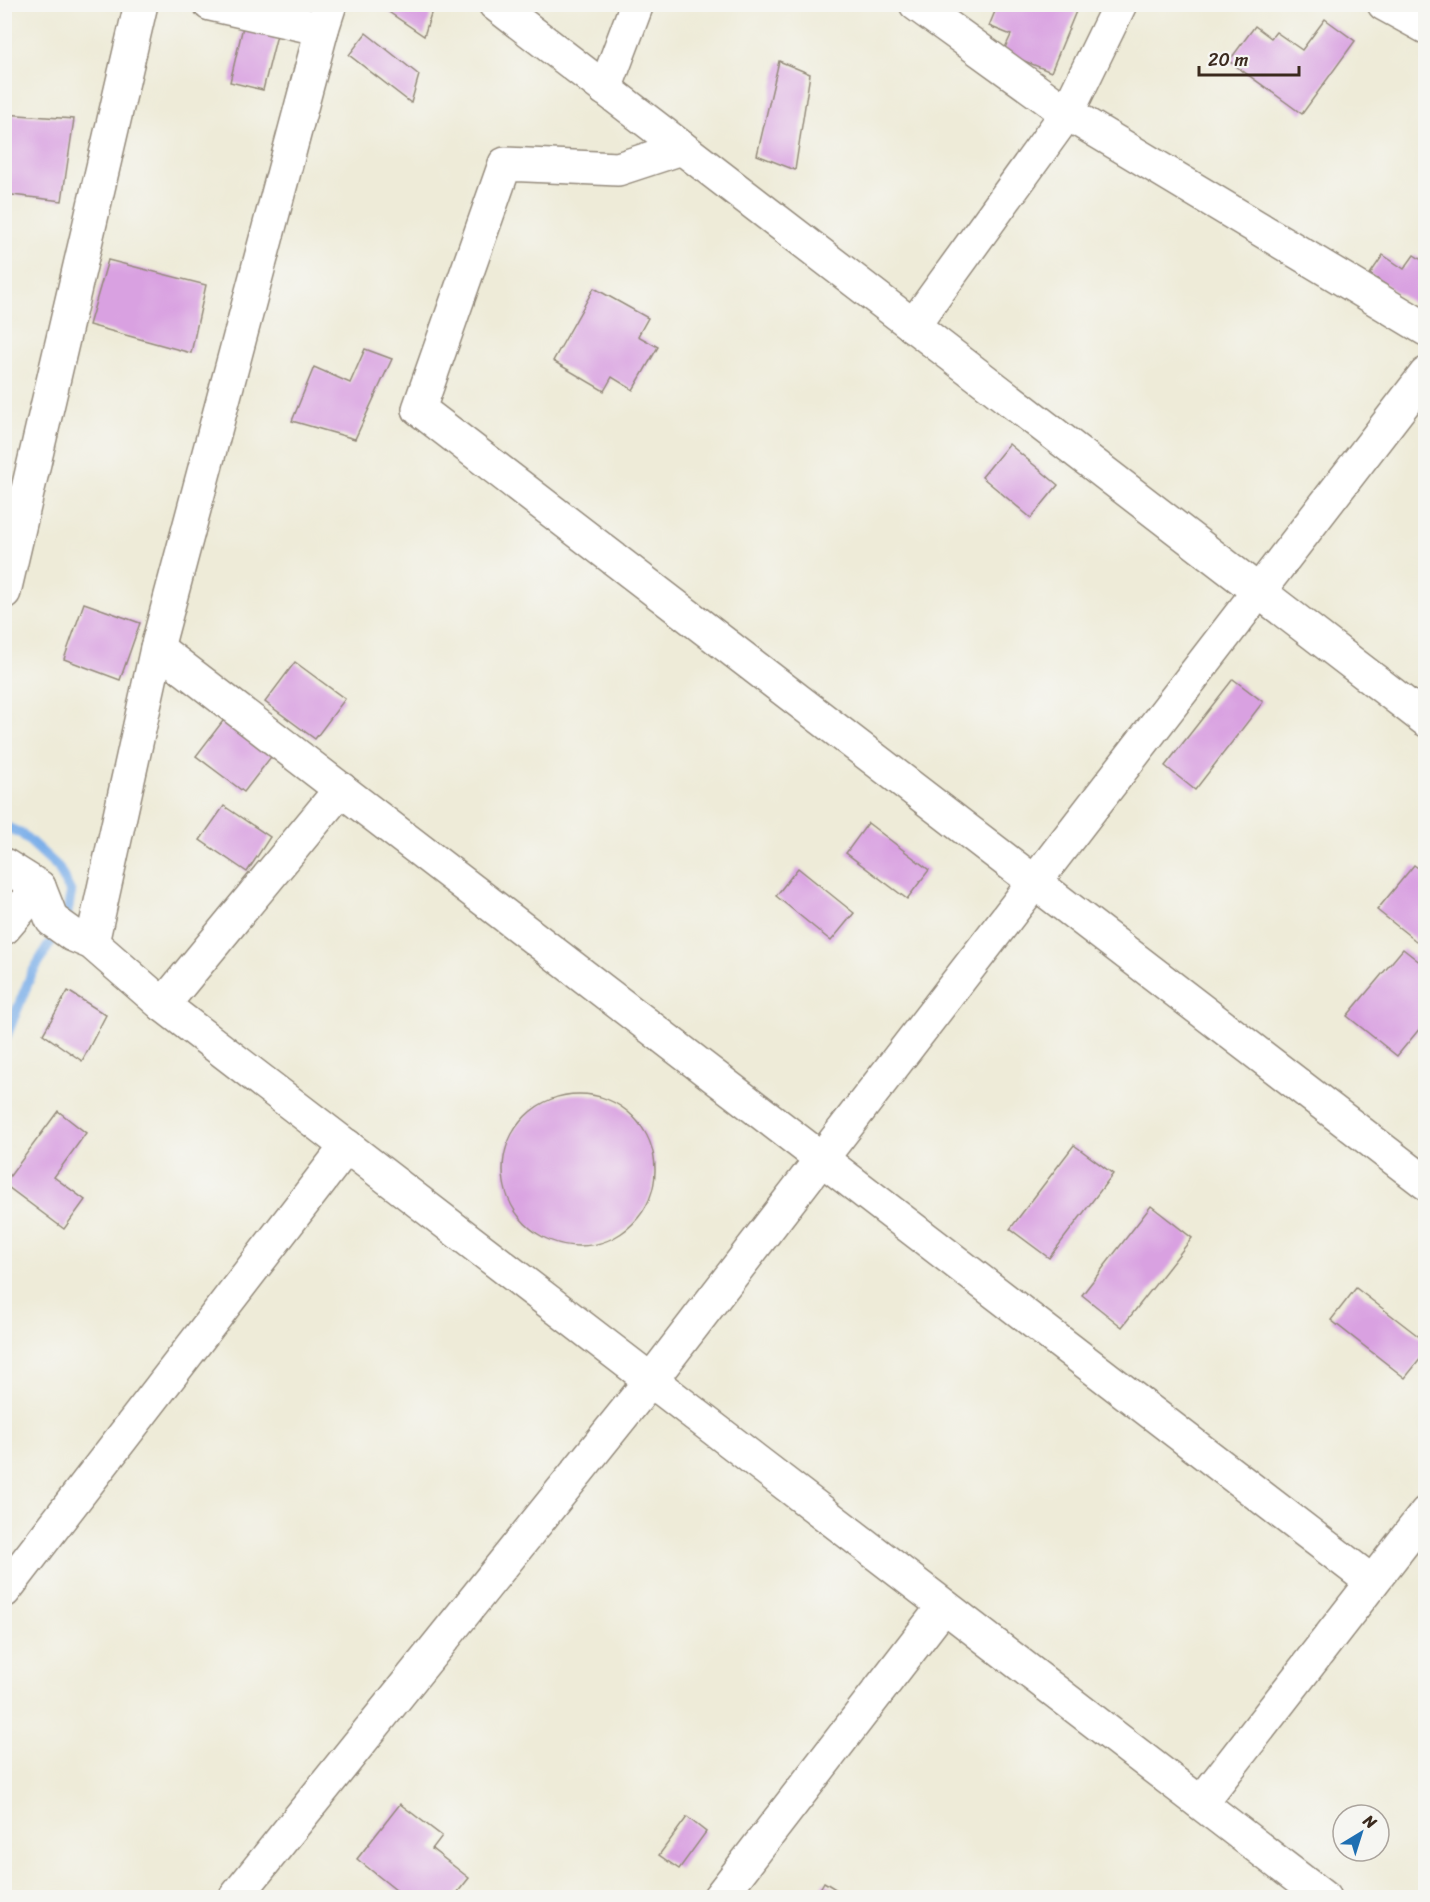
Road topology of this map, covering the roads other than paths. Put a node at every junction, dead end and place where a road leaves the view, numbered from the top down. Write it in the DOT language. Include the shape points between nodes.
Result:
graph roads {
  1 [pos="141,4"];
  2 [pos="210,4"];
  3 [pos="495,4"];
  4 [pos="637,4"];
  5 [pos="916,4"];
  6 [pos="1120,4"];
  7 [pos="1384,4"];
  8 [pos="326,17"];
  9 [pos="1425,27"];
  10 [pos="605,89"];
  11 [pos="1067,113"];
  12 [pos="682,148"];
  13 [pos="913,326"];
  14 [pos="1425,329"];
  15 [pos="1425,374"];
  16 [pos="1258,591"];
  17 [pos="4,592"];
  18 [pos="157,648"];
  19 [pos="1425,720"];
  20 [pos="341,789"];
  21 [pos="4,865"];
  22 [pos="1034,882"];
  23 [pos="39,887"];
  24 [pos="4,928"];
  25 [pos="72,932"];
  26 [pos="163,1005"];
  27 [pos="347,1146"];
  28 [pos="822,1159"];
  29 [pos="1425,1183"];
  30 [pos="651,1380"];
  31 [pos="1425,1513"];
  32 [pos="1372,1582"];
  33 [pos="4,1592"];
  34 [pos="944,1606"];
  35 [pos="1201,1803"];
  36 [pos="726,1895"];
  37 [pos="235,1898"];
  38 [pos="1324,1898"];
  1 -- 17 [label="street"];
  2 -- 8 [label="street"];
  3 -- 10 [label="street"];
  4 -- 10 [label="street"];
  5 -- 11 [label="street"];
  6 -- 11 [label="street"];
  7 -- 9 [label="street"];
  8 -- 18 [label="street"];
  10 -- 12 [label="street"];
  11 -- 13 [label="street"];
  11 -- 14 [label="street"];
  12 -- 13 [label="street"];
  12 -- 22 [label="street" via="618,169 505,164 419,409"];
  13 -- 16 [label="street"];
  15 -- 16 [label="street"];
  16 -- 19 [label="street"];
  16 -- 22 [label="street"];
  18 -- 20 [label="street"];
  18 -- 25 [label="street"];
  20 -- 26 [label="street"];
  20 -- 28 [label="street"];
  21 -- 23 [label="street"];
  22 -- 28 [label="street"];
  22 -- 29 [label="street"];
  23 -- 24 [label="street"];
  23 -- 25 [label="street"];
  25 -- 26 [label="street"];
  26 -- 27 [label="street"];
  27 -- 30 [label="street"];
  27 -- 33 [label="street"];
  28 -- 30 [label="street"];
  28 -- 32 [label="street"];
  30 -- 34 [label="street"];
  30 -- 37 [label="street"];
  31 -- 32 [label="street"];
  32 -- 35 [label="street"];
  34 -- 35 [label="street"];
  34 -- 36 [label="street"];
  35 -- 38 [label="street"];
}
